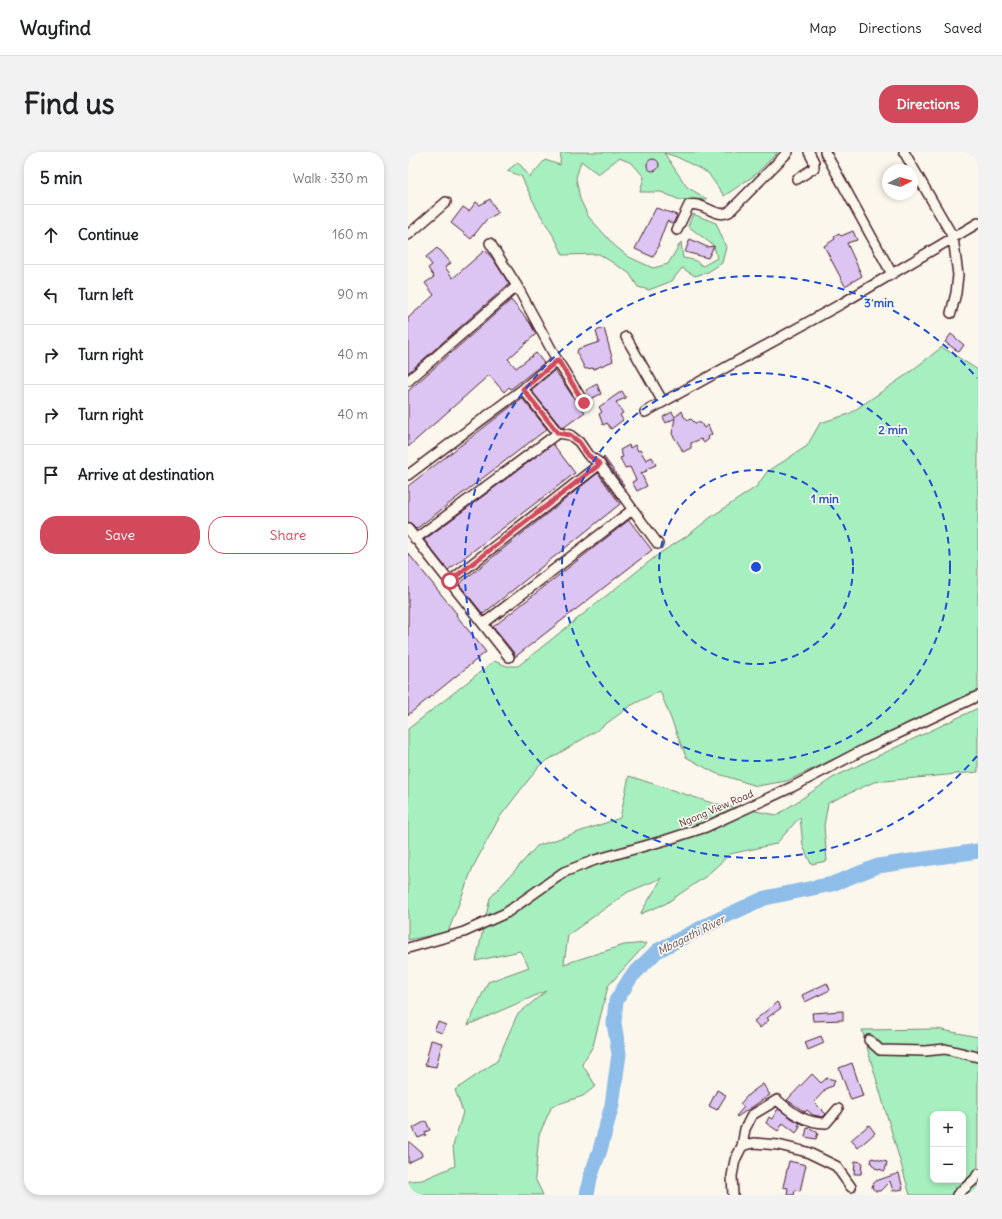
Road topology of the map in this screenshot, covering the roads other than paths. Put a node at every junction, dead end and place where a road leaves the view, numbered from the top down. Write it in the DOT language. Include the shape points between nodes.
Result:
graph roads {
  1 [pos="788,152"];
  2 [pos="809,152"];
  3 [pos="825,152"];
  4 [pos="904,152"];
  5 [pos="797,179"];
  6 [pos="446,202"];
  7 [pos="978,223"];
  8 [pos="677,230"];
  9 [pos="408,235"];
  10 [pos="953,237"];
  11 [pos="490,243"];
  12 [pos="892,274"];
  13 [pos="517,286"];
  14 [pos="951,313"];
  15 [pos="626,337"];
  16 [pos="558,360"];
  17 [pos="408,381"];
  18 [pos="523,389"];
  19 [pos="663,402"];
  20 [pos="584,403"];
  21 [pos="645,412"];
  22 [pos="558,433"];
  23 [pos="600,464"];
  24 [pos="408,475"];
  25 [pos="632,510"];
  26 [pos="408,528"];
  27 [pos="415,539"];
  28 [pos="658,544"];
  29 [pos="450,581"];
  30 [pos="484,624"];
  31 [pos="509,657"];
  32 [pos="978,696"];
  33 [pos="411,948"];
  34 [pos="869,1040"];
  35 [pos="978,1058"];
  36 [pos="838,1109"];
  37 [pos="742,1146"];
  38 [pos="978,1174"];
  39 [pos="851,1187"];
  40 [pos="733,1195"];
  41 [pos="957,1195"];
  1 -- 8 [label="street" via="729,212 719,214 698,205 689,205"];
  2 -- 5 [label="street" via="814,168"];
  3 -- 12 [label="street"];
  4 -- 10 [label="street"];
  6 -- 9 [label="street"];
  7 -- 10 [label="street"];
  10 -- 12 [label="street"];
  10 -- 14 [label="street" via="958,275"];
  11 -- 13 [label="street"];
  12 -- 19 [label="street"];
  13 -- 16 [label="street"];
  13 -- 17 [label="street"];
  15 -- 19 [label="street"];
  16 -- 18 [label="street"];
  16 -- 20 [label="street"];
  18 -- 22 [label="street"];
  18 -- 24 [label="street"];
  19 -- 21 [label="street"];
  22 -- 23 [label="street" via="570,435"];
  22 -- 27 [label="street"];
  23 -- 25 [label="street"];
  23 -- 29 [label="street"];
  25 -- 28 [label="street"];
  25 -- 30 [label="street"];
  26 -- 27 [label="street"];
  27 -- 29 [label="street"];
  29 -- 30 [label="street"];
  30 -- 31 [label="street"];
  32 -- 33 [label="street, Ngong View Road" via="706,827 595,860 564,872 506,913 464,932"];
  34 -- 35 [label="street" via="880,1050 945,1049"];
  36 -- 37 [label="street" via="826,1123 814,1123 794,1114 776,1100 752,1114 745,1129"];
  37 -- 39 [label="street" via="754,1142 807,1152 836,1166"];
  37 -- 40 [label="street" via="735,1160 732,1176"];
  38 -- 41 [label="street"];
}
